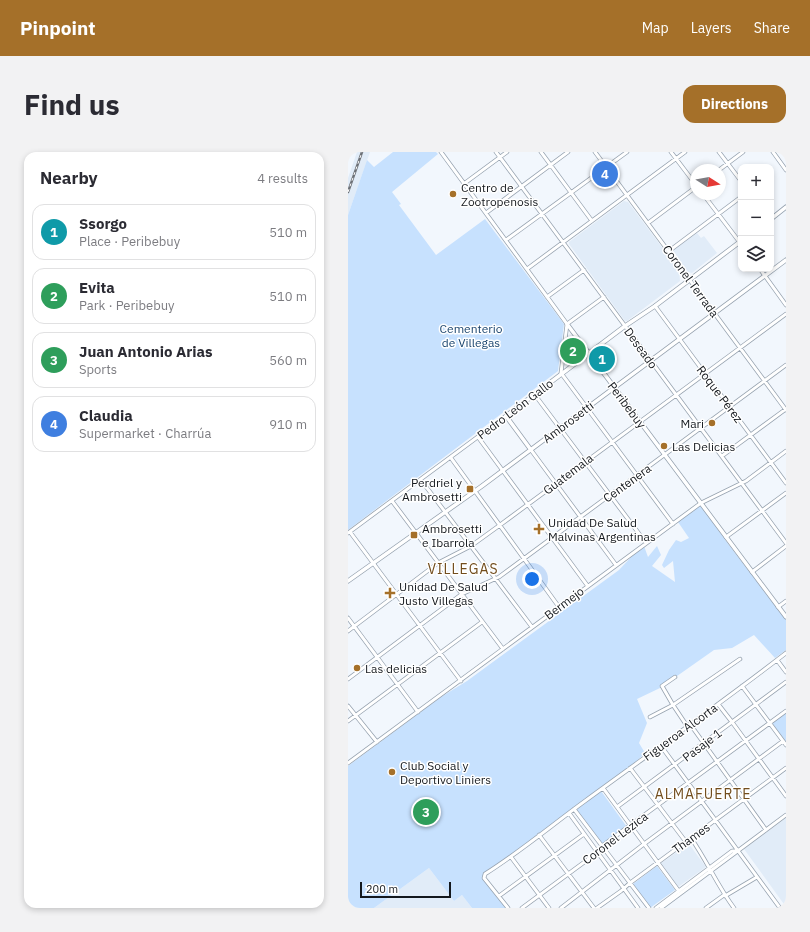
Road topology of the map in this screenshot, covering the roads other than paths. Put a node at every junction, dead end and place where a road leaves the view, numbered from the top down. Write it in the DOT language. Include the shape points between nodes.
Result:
graph roads {
  1 [pos="496,152"];
  2 [pos="507,152"];
  3 [pos="541,152"];
  4 [pos="568,152"];
  5 [pos="596,152"];
  6 [pos="626,152"];
  7 [pos="671,152"];
  8 [pos="685,152"];
  9 [pos="719,152"];
  10 [pos="744,152"];
  11 [pos="773,152"];
  12 [pos="443,153"];
  13 [pos="500,157"];
  14 [pos="676,158"];
  15 [pos="728,163"];
  16 [pos="551,165"];
  17 [pos="607,167"];
  18 [pos="786,170"];
  19 [pos="738,177"];
  20 [pos="690,178"];
  21 [pos="465,184"];
  22 [pos="522,186"];
  23 [pos="690,191"];
  24 [pos="571,193"];
  25 [pos="627,194"];
  26 [pos="738,199"];
  27 [pos="707,200"];
  28 [pos="786,207"];
  29 [pos="486,213"];
  30 [pos="542,214"];
  31 [pos="718,215"];
  32 [pos="774,217"];
  33 [pos="592,221"];
  34 [pos="648,223"];
  35 [pos="738,239"];
  36 [pos="506,240"];
  37 [pos="563,242"];
  38 [pos="738,245"];
  39 [pos="669,251"];
  40 [pos="786,260"];
  41 [pos="527,269"];
  42 [pos="584,270"];
  43 [pos="762,272"];
  44 [pos="765,276"];
  45 [pos="690,280"];
  46 [pos="547,297"];
  47 [pos="604,297"];
  48 [pos="786,305"];
  49 [pos="655,306"];
  50 [pos="714,314"];
  51 [pos="786,314"];
  52 [pos="567,324"];
  53 [pos="625,326"];
  54 [pos="680,340"];
  55 [pos="582,344"];
  56 [pos="565,346"];
  57 [pos="739,347"];
  58 [pos="589,353"];
  59 [pos="651,362"];
  60 [pos="786,365"];
  61 [pos="561,373"];
  62 [pos="705,373"];
  63 [pos="764,380"];
  64 [pos="614,387"];
  65 [pos="535,395"];
  66 [pos="676,395"];
  67 [pos="729,406"];
  68 [pos="587,408"];
  69 [pos="786,409"];
  70 [pos="506,416"];
  71 [pos="640,421"];
  72 [pos="560,428"];
  73 [pos="701,428"];
  74 [pos="750,434"];
  75 [pos="478,437"];
  76 [pos="612,442"];
  77 [pos="531,450"];
  78 [pos="786,451"];
  79 [pos="665,455"];
  80 [pos="722,456"];
  81 [pos="451,458"];
  82 [pos="585,462"];
  83 [pos="771,462"];
  84 [pos="502,471"];
  85 [pos="638,476"];
  86 [pos="421,480"];
  87 [pos="742,483"];
  88 [pos="786,483"];
  89 [pos="556,484"];
  90 [pos="475,491"];
  91 [pos="786,493"];
  92 [pos="610,496"];
  93 [pos="392,501"];
  94 [pos="701,502"];
  95 [pos="528,504"];
  96 [pos="762,511"];
  97 [pos="445,512"];
  98 [pos="581,517"];
  99 [pos="673,524"];
  100 [pos="500,525"];
  101 [pos="416,532"];
  102 [pos="349,533"];
  103 [pos="552,538"];
  104 [pos="726,538"];
  105 [pos="646,543"];
  106 [pos="786,543"];
  107 [pos="471,546"];
  108 [pos="786,546"];
  109 [pos="524,558"];
  110 [pos="373,563"];
  111 [pos="438,563"];
  112 [pos="616,565"];
  113 [pos="752,572"];
  114 [pos="496,579"];
  115 [pos="348,581"];
  116 [pos="587,585"];
  117 [pos="396,594"];
  118 [pos="462,594"];
  119 [pos="786,601"];
  120 [pos="560,606"];
  121 [pos="778,607"];
  122 [pos="348,618"];
  123 [pos="786,618"];
  124 [pos="482,622"];
  125 [pos="354,626"];
  126 [pos="420,626"];
  127 [pos="532,627"];
  128 [pos="348,631"];
  129 [pos="503,649"];
  130 [pos="440,653"];
  131 [pos="786,654"];
  132 [pos="378,658"];
  133 [pos="740,659"];
  134 [pos="777,660"];
  135 [pos="786,672"];
  136 [pos="675,676"];
  137 [pos="348,679"];
  138 [pos="461,681"];
  139 [pos="786,682"];
  140 [pos="398,684"];
  141 [pos="742,686"];
  142 [pos="718,704"];
  143 [pos="756,704"];
  144 [pos="673,705"];
  145 [pos="348,706"];
  146 [pos="786,711"];
  147 [pos="418,712"];
  148 [pos="355,716"];
  149 [pos="650,717"];
  150 [pos="348,721"];
  151 [pos="732,722"];
  152 [pos="770,723"];
  153 [pos="688,725"];
  154 [pos="746,741"];
  155 [pos="783,741"];
  156 [pos="377,742"];
  157 [pos="704,743"];
  158 [pos="786,745"];
  159 [pos="661,746"];
  160 [pos="760,759"];
  161 [pos="717,761"];
  162 [pos="348,763"];
  163 [pos="674,765"];
  164 [pos="630,768"];
  165 [pos="786,768"];
  166 [pos="773,777"];
  167 [pos="731,780"];
  168 [pos="688,783"];
  169 [pos="644,787"];
  170 [pos="603,788"];
  171 [pos="786,796"];
  172 [pos="744,799"];
  173 [pos="701,802"];
  174 [pos="659,805"];
  175 [pos="617,807"];
  176 [pos="574,809"];
  177 [pos="569,813"];
  178 [pos="786,815"];
  179 [pos="715,821"];
  180 [pos="672,823"];
  181 [pos="631,826"];
  182 [pos="766,830"];
  183 [pos="584,834"];
  184 [pos="539,836"];
  185 [pos="691,838"];
  186 [pos="686,842"];
  187 [pos="644,844"];
  188 [pos="602,846"];
  189 [pos="738,850"];
  190 [pos="598,852"];
  191 [pos="554,855"];
  192 [pos="511,857"];
  193 [pos="658,862"];
  194 [pos="616,865"];
  195 [pos="708,867"];
  196 [pos="612,870"];
  197 [pos="711,871"];
  198 [pos="568,873"];
  199 [pos="525,877"];
  200 [pos="757,877"];
  201 [pos="630,883"];
  202 [pos="624,889"];
  203 [pos="678,890"];
  204 [pos="582,892"];
  205 [pos="539,894"];
  206 [pos="499,896"];
  207 [pos="724,896"];
  208 [pos="661,907"];
  209 [pos="508,908"];
  210 [pos="522,908"];
  211 [pos="549,908"];
  212 [pos="561,908"];
  213 [pos="594,908"];
  214 [pos="597,908"];
  215 [pos="638,908"];
  216 [pos="649,908"];
  217 [pos="656,908"];
  218 [pos="706,908"];
  219 [pos="734,908"];
  220 [pos="780,908"];
  1 -- 13 [label="street, Deseado"];
  2 -- 13 [label="street"];
  3 -- 16 [label="street"];
  4 -- 16 [label="street"];
  5 -- 17 [label="street, Coronel Terrada"];
  6 -- 17 [label="street"];
  7 -- 14 [label="street"];
  8 -- 14 [label="street"];
  9 -- 15 [label="street"];
  10 -- 15 [label="street"];
  11 -- 18 [label="street"];
  12 -- 21 [label="street, Peribebuy"];
  13 -- 21 [label="street"];
  13 -- 22 [label="street, Deseado"];
  14 -- 20 [label="street"];
  14 -- 25 [label="street"];
  15 -- 19 [label="street"];
  16 -- 22 [label="street"];
  16 -- 24 [label="street"];
  17 -- 24 [label="street"];
  17 -- 25 [label="street, Coronel Terrada"];
  21 -- 29 [label="street, Peribebuy"];
  22 -- 29 [label="street"];
  22 -- 30 [label="street, Deseado"];
  23 -- 34 [label="street"];
  24 -- 30 [label="street"];
  24 -- 33 [label="street"];
  25 -- 33 [label="street"];
  25 -- 34 [label="street, Coronel Terrada"];
  26 -- 31 [label="street"];
  27 -- 31 [label="street"];
  28 -- 32 [label="street"];
  29 -- 36 [label="street, Peribebuy"];
  30 -- 36 [label="street"];
  30 -- 37 [label="street, Deseado"];
  31 -- 35 [label="street"];
  31 -- 39 [label="street"];
  33 -- 37 [label="street"];
  34 -- 39 [label="street, Coronel Terrada"];
  36 -- 41 [label="street, Peribebuy"];
  37 -- 41 [label="street"];
  37 -- 42 [label="street, Deseado"];
  38 -- 45 [label="street, Pedro León Gallo"];
  39 -- 45 [label="street, Coronel Terrada"];
  40 -- 44 [label="street, Ambrosetti"];
  41 -- 46 [label="street, Peribebuy"];
  42 -- 46 [label="street"];
  42 -- 47 [label="street, Deseado"];
  43 -- 44 [label="street"];
  44 -- 48 [label="street"];
  44 -- 50 [label="street, Ambrosetti"];
  45 -- 49 [label="street, Pedro León Gallo"];
  45 -- 50 [label="street, Coronel Terrada"];
  46 -- 52 [label="street, Peribebuy"];
  47 -- 52 [label="street"];
  47 -- 53 [label="street, Deseado"];
  49 -- 53 [label="street, Pedro León Gallo"];
  49 -- 54 [label="street, Roque Pérez"];
  50 -- 54 [label="street, Ambrosetti"];
  50 -- 57 [label="street, Coronel Terrada"];
  51 -- 57 [label="street, Guatemala"];
  52 -- 55 [label="street, Peribebuy"];
  52 -- 56 [label="street"];
  53 -- 58 [label="street, Pedro León Gallo"];
  53 -- 59 [label="street, Deseado"];
  54 -- 59 [label="street, Ambrosetti"];
  54 -- 62 [label="street, Roque Pérez"];
  55 -- 56 [label="street" via="572,339 567,341"];
  55 -- 56 [label="street" via="581,352 574,357 566,352"];
  55 -- 58 [label="street, Peribebuy"];
  56 -- 61 [label="street"];
  57 -- 62 [label="street, Guatemala"];
  57 -- 63 [label="street, Coronel Terrada"];
  58 -- 61 [label="street, Pedro León Gallo"];
  58 -- 64 [label="street, Peribebuy"];
  59 -- 64 [label="street, Ambrosetti"];
  59 -- 66 [label="street, Deseado"];
  60 -- 63 [label="street, Centenera"];
  61 -- 65 [label="street, Pedro León Gallo"];
  61 -- 68 [label="street"];
  62 -- 66 [label="street, Guatemala"];
  62 -- 67 [label="street, Roque Pérez"];
  63 -- 67 [label="street, Centenera"];
  63 -- 69 [label="street, Coronel Terrada"];
  64 -- 68 [label="street, Ambrosetti"];
  64 -- 71 [label="street, Peribebuy"];
  65 -- 70 [label="street, Pedro León Gallo"];
  65 -- 72 [label="street"];
  66 -- 71 [label="street, Guatemala"];
  66 -- 73 [label="street, Deseado"];
  67 -- 73 [label="street, Centenera"];
  67 -- 74 [label="street, Roque Pérez"];
  68 -- 72 [label="street, Ambrosetti"];
  68 -- 76 [label="street"];
  69 -- 74 [label="street"];
  70 -- 75 [label="street, Pedro León Gallo"];
  70 -- 77 [label="street"];
  71 -- 76 [label="street, Guatemala"];
  71 -- 79 [label="street, Peribebuy"];
  72 -- 77 [label="street, Ambrosetti"];
  72 -- 82 [label="street"];
  73 -- 79 [label="street, Centenera"];
  73 -- 80 [label="street, Deseado"];
  74 -- 80 [label="street"];
  74 -- 83 [label="street, Roque Pérez"];
  75 -- 81 [label="street, Pedro León Gallo"];
  75 -- 84 [label="street"];
  76 -- 82 [label="street, Guatemala"];
  76 -- 85 [label="street"];
  77 -- 84 [label="street, Ambrosetti"];
  77 -- 89 [label="street"];
  78 -- 83 [label="street, Bermejo"];
  79 -- 85 [label="street, Centenera"];
  79 -- 94 [label="street, Peribebuy"];
  80 -- 87 [label="street, Deseado"];
  81 -- 86 [label="street, Pedro León Gallo"];
  81 -- 90 [label="street"];
  82 -- 89 [label="street, Guatemala"];
  82 -- 92 [label="street"];
  83 -- 87 [label="street, Bermejo"];
  83 -- 88 [label="street, Roque Pérez"];
  84 -- 90 [label="street, Ambrosetti"];
  84 -- 95 [label="street"];
  85 -- 92 [label="street, Centenera"];
  85 -- 99 [label="street"];
  86 -- 93 [label="street, Pedro León Gallo"];
  86 -- 97 [label="street"];
  87 -- 94 [label="street, Bermejo"];
  87 -- 96 [label="street, Deseado"];
  89 -- 95 [label="street, Guatemala"];
  89 -- 98 [label="street"];
  90 -- 97 [label="street, Ambrosetti"];
  90 -- 100 [label="street"];
  91 -- 96 [label="street"];
  92 -- 98 [label="street, Centenera"];
  92 -- 105 [label="street"];
  93 -- 101 [label="street"];
  93 -- 102 [label="street, Pedro León Gallo"];
  94 -- 99 [label="street, Bermejo"];
  94 -- 104 [label="street, Peribebuy"];
  95 -- 100 [label="street, Guatemala"];
  95 -- 103 [label="street"];
  96 -- 104 [label="street"];
  96 -- 106 [label="street, Deseado"];
  97 -- 101 [label="street, Ambrosetti"];
  97 -- 107 [label="street"];
  98 -- 103 [label="street, Centenera"];
  98 -- 112 [label="street"];
  99 -- 105 [label="street, Bermejo"];
  100 -- 107 [label="street, Guatemala"];
  100 -- 109 [label="street"];
  101 -- 110 [label="street, Ambrosetti"];
  101 -- 111 [label="street"];
  102 -- 110 [label="street"];
  103 -- 109 [label="street, Centenera"];
  103 -- 116 [label="street"];
  104 -- 113 [label="street, Peribebuy"];
  105 -- 112 [label="street, Bermejo"];
  107 -- 111 [label="street, Guatemala"];
  107 -- 114 [label="street"];
  108 -- 113 [label="street"];
  109 -- 114 [label="street, Centenera"];
  109 -- 120 [label="street"];
  110 -- 115 [label="street, Ambrosetti"];
  110 -- 117 [label="street"];
  111 -- 117 [label="street, Guatemala"];
  111 -- 118 [label="street"];
  112 -- 116 [label="street, Bermejo"];
  113 -- 121 [label="street, Peribebuy"];
  114 -- 118 [label="street, Centenera"];
  114 -- 127 [label="street"];
  116 -- 120 [label="street, Bermejo"];
  117 -- 125 [label="street, Guatemala"];
  117 -- 126 [label="street"];
  118 -- 124 [label="street"];
  118 -- 126 [label="street, Centenera"];
  119 -- 121 [label="street"];
  120 -- 127 [label="street, Bermejo"];
  121 -- 123 [label="street, Peribebuy"];
  122 -- 125 [label="street"];
  124 -- 129 [label="street"];
  124 -- 130 [label="street"];
  125 -- 128 [label="street, Guatemala"];
  125 -- 132 [label="street"];
  126 -- 130 [label="street"];
  126 -- 132 [label="street, Centenera"];
  127 -- 129 [label="street, Bermejo"];
  129 -- 138 [label="street, Bermejo"];
  130 -- 138 [label="street"];
  130 -- 140 [label="street"];
  131 -- 134 [label="street, Figueroa Alcorta"];
  132 -- 137 [label="street, Centenera"];
  132 -- 140 [label="street"];
  133 -- 144 [label="street"];
  134 -- 135 [label="street"];
  134 -- 141 [label="street, Figueroa Alcorta"];
  136 -- 144 [label="street" via="662,686"];
  138 -- 147 [label="street, Bermejo"];
  139 -- 143 [label="street, Pasaje 1"];
  140 -- 147 [label="street"];
  140 -- 148 [label="street"];
  141 -- 142 [label="street, Figueroa Alcorta"];
  141 -- 143 [label="street"];
  142 -- 151 [label="street"];
  142 -- 153 [label="street, Figueroa Alcorta"];
  143 -- 151 [label="street, Pasaje 1"];
  143 -- 152 [label="street"];
  144 -- 149 [label="street"];
  144 -- 153 [label="street"];
  145 -- 148 [label="street"];
  146 -- 152 [label="street, Coronel Lezica"];
  147 -- 156 [label="street, Bermejo"];
  148 -- 150 [label="street"];
  148 -- 156 [label="street"];
  151 -- 154 [label="street"];
  151 -- 157 [label="street, Pasaje 1"];
  152 -- 154 [label="street, Coronel Lezica"];
  152 -- 155 [label="street"];
  153 -- 157 [label="street"];
  153 -- 159 [label="street, Figueroa Alcorta"];
  154 -- 160 [label="street"];
  154 -- 161 [label="street, Coronel Lezica"];
  155 -- 158 [label="street"];
  155 -- 160 [label="street"];
  156 -- 162 [label="street, Bermejo"];
  157 -- 161 [label="street"];
  157 -- 163 [label="street, Pasaje 1"];
  159 -- 163 [label="street"];
  159 -- 164 [label="street, Figueroa Alcorta"];
  160 -- 166 [label="street"];
  160 -- 167 [label="street"];
  161 -- 167 [label="street"];
  161 -- 168 [label="street, Coronel Lezica"];
  163 -- 168 [label="street"];
  163 -- 169 [label="street, Pasaje 1"];
  164 -- 169 [label="street"];
  164 -- 170 [label="street, Figueroa Alcorta"];
  165 -- 166 [label="street, Thames"];
  166 -- 171 [label="street"];
  166 -- 172 [label="street, Thames"];
  167 -- 172 [label="street"];
  167 -- 173 [label="street"];
  168 -- 173 [label="street"];
  168 -- 174 [label="street, Coronel Lezica"];
  169 -- 174 [label="street"];
  169 -- 175 [label="street, Pasaje 1"];
  170 -- 175 [label="street"];
  170 -- 176 [label="street, Figueroa Alcorta"];
  172 -- 179 [label="street, Thames"];
  172 -- 182 [label="street"];
  173 -- 179 [label="street"];
  173 -- 180 [label="street"];
  174 -- 180 [label="street"];
  174 -- 181 [label="street, Coronel Lezica"];
  175 -- 181 [label="street"];
  176 -- 177 [label="street, Figueroa Alcorta"];
  176 -- 188 [label="street"];
  177 -- 183 [label="street"];
  177 -- 184 [label="street, Figueroa Alcorta"];
  178 -- 182 [label="street"];
  179 -- 185 [label="street, Thames"];
  179 -- 189 [label="street"];
  180 -- 186 [label="street"];
  180 -- 187 [label="street"];
  181 -- 187 [label="street"];
  181 -- 188 [label="street, Coronel Lezica"];
  182 -- 189 [label="street"];
  183 -- 190 [label="street"];
  183 -- 191 [label="street"];
  184 -- 191 [label="street"];
  184 -- 192 [label="street, Figueroa Alcorta"];
  185 -- 186 [label="street, Thames"];
  185 -- 195 [label="street"];
  186 -- 193 [label="street, Thames"];
  187 -- 193 [label="street"];
  187 -- 194 [label="street"];
  188 -- 190 [label="street, Coronel Lezica"];
  188 -- 194 [label="street"];
  189 -- 195 [label="street" via="732,851"];
  189 -- 197 [label="street"];
  189 -- 200 [label="street"];
  190 -- 196 [label="street"];
  190 -- 198 [label="street, Coronel Lezica"];
  191 -- 198 [label="street"];
  191 -- 199 [label="street"];
  192 -- 199 [label="street"];
  192 -- 206 [label="street, Figueroa Alcorta" via="484,876"];
  193 -- 201 [label="street, Thames"];
  193 -- 203 [label="street"];
  194 -- 196 [label="street"];
  194 -- 201 [label="street"];
  195 -- 197 [label="street"];
  195 -- 203 [label="street"];
  196 -- 202 [label="street"];
  196 -- 204 [label="street"];
  197 -- 207 [label="street"];
  197 -- 208 [label="street"];
  198 -- 204 [label="street"];
  198 -- 205 [label="street, Coronel Lezica"];
  199 -- 205 [label="street"];
  199 -- 206 [label="street"];
  200 -- 207 [label="street"];
  200 -- 220 [label="street"];
  201 -- 202 [label="street, Thames"];
  201 -- 216 [label="street"];
  202 -- 214 [label="street, Thames"];
  202 -- 215 [label="street"];
  203 -- 208 [label="street"];
  204 -- 212 [label="street"];
  204 -- 213 [label="street"];
  205 -- 210 [label="street, Coronel Lezica"];
  205 -- 211 [label="street"];
  206 -- 209 [label="street"];
  207 -- 218 [label="street"];
  207 -- 219 [label="street"];
  208 -- 217 [label="street"];
}
